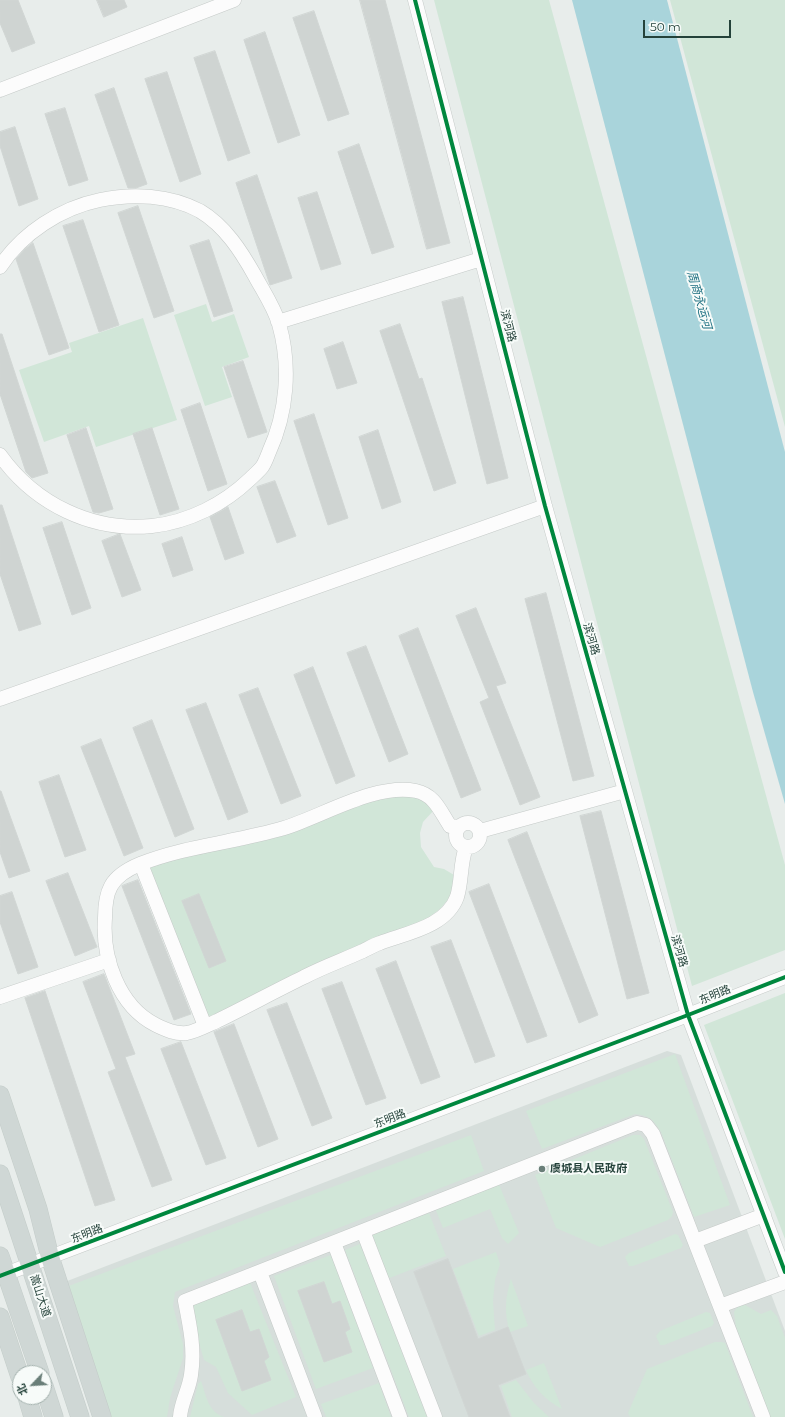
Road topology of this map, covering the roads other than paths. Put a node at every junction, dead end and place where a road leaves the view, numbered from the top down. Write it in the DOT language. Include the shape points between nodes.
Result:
graph roads {
  1 [pos="234,0"];
  2 [pos="415,0"];
  3 [pos="0,90"];
  4 [pos="481,260"];
  5 [pos="0,267"];
  6 [pos="278,322"];
  7 [pos="0,455"];
  8 [pos="545,506"];
  9 [pos="0,699"];
  10 [pos="625,791"];
  11 [pos="460,827"];
  12 [pos="480,831"];
  13 [pos="466,847"];
  14 [pos="141,864"];
  15 [pos="109,960"];
  16 [pos="785,977"];
  17 [pos="0,997"];
  18 [pos="688,1015"];
  19 [pos="205,1026"];
  20 [pos="0,1096"];
  21 [pos="0,1174"];
  22 [pos="764,1215"];
  23 [pos="363,1231"];
  24 [pos="695,1240"];
  25 [pos="334,1243"];
  26 [pos="0,1256"];
  27 [pos="50,1257"];
  28 [pos="30,1266"];
  29 [pos="260,1272"];
  30 [pos="785,1272"];
  31 [pos="3,1276"];
  32 [pos="785,1282"];
  33 [pos="720,1306"];
  34 [pos="0,1317"];
  35 [pos="16,1365"];
  36 [pos="37,1365"];
  37 [pos="29,1405"];
  38 [pos="50,1405"];
  39 [pos="33,1417"];
  40 [pos="54,1417"];
  41 [pos="80,1417"];
  42 [pos="102,1417"];
  43 [pos="180,1417"];
  44 [pos="315,1417"];
  45 [pos="400,1417"];
  46 [pos="435,1417"];
  47 [pos="763,1417"];
  1 -- 3 [label="street"];
  2 -- 4 [label="street, 滨河路"];
  4 -- 6 [label="street"];
  4 -- 8 [label="street, 滨河路"];
  5 -- 6 [label="street" via="28,234 56,216 86,203 118,196 151,197 178,202 201,212 228,234 245,259"];
  6 -- 7 [label="street" via="284,348 285,374 284,404 276,435 262,467 239,490 213,507 184,519 153,526 121,526 90,520 60,508 33,491 10,469"];
  8 -- 9 [label="street"];
  8 -- 10 [label="street, 滨河路"];
  10 -- 12 [label="street"];
  10 -- 18 [label="street, 滨河路"];
  11 -- 12 [label="street" via="465,823 471,823"];
  11 -- 13 [label="street" via="456,832 457,839"];
  11 -- 14 [label="street" via="450,826 432,798 418,791 387,790 284,828"];
  12 -- 13 [label="street" via="478,843"];
  13 -- 19 [label="street" via="457,898 446,914 412,933 380,943 320,968"];
  14 -- 15 [label="street" via="123,872 110,887 105,905 104,931"];
  14 -- 19 [label="street"];
  15 -- 17 [label="street"];
  15 -- 19 [label="street" via="122,991 137,1012 152,1023 170,1032 188,1033"];
  16 -- 18 [label="street, 东明路"];
  18 -- 22 [label="street, 滨河路"];
  18 -- 27 [label="street, 东明路"];
  20 -- 27 [label="main road" via="38,1209"];
  21 -- 28 [label="main road, 嵩山大道"];
  22 -- 24 [label="street"];
  22 -- 30 [label="street, 滨河路"];
  23 -- 24 [label="street" via="637,1123 646,1125 653,1134"];
  23 -- 25 [label="street"];
  23 -- 46 [label="street"];
  24 -- 33 [label="street"];
  25 -- 29 [label="street"];
  25 -- 45 [label="street"];
  26 -- 31 [label="main road"];
  27 -- 28 [label="street, 东明路"];
  27 -- 42 [label="main road"];
  28 -- 31 [label="street, 东明路"];
  28 -- 41 [label="main road, 嵩山大道"];
  29 -- 43 [label="street" via="185,1301 193,1345 191,1376"];
  29 -- 44 [label="street"];
  31 -- 36 [label="main road"];
  32 -- 33 [label="street"];
  33 -- 47 [label="street"];
  34 -- 35 [label="main road"];
  37 -- 39 [label="main road"];
  38 -- 40 [label="main road"];
}
